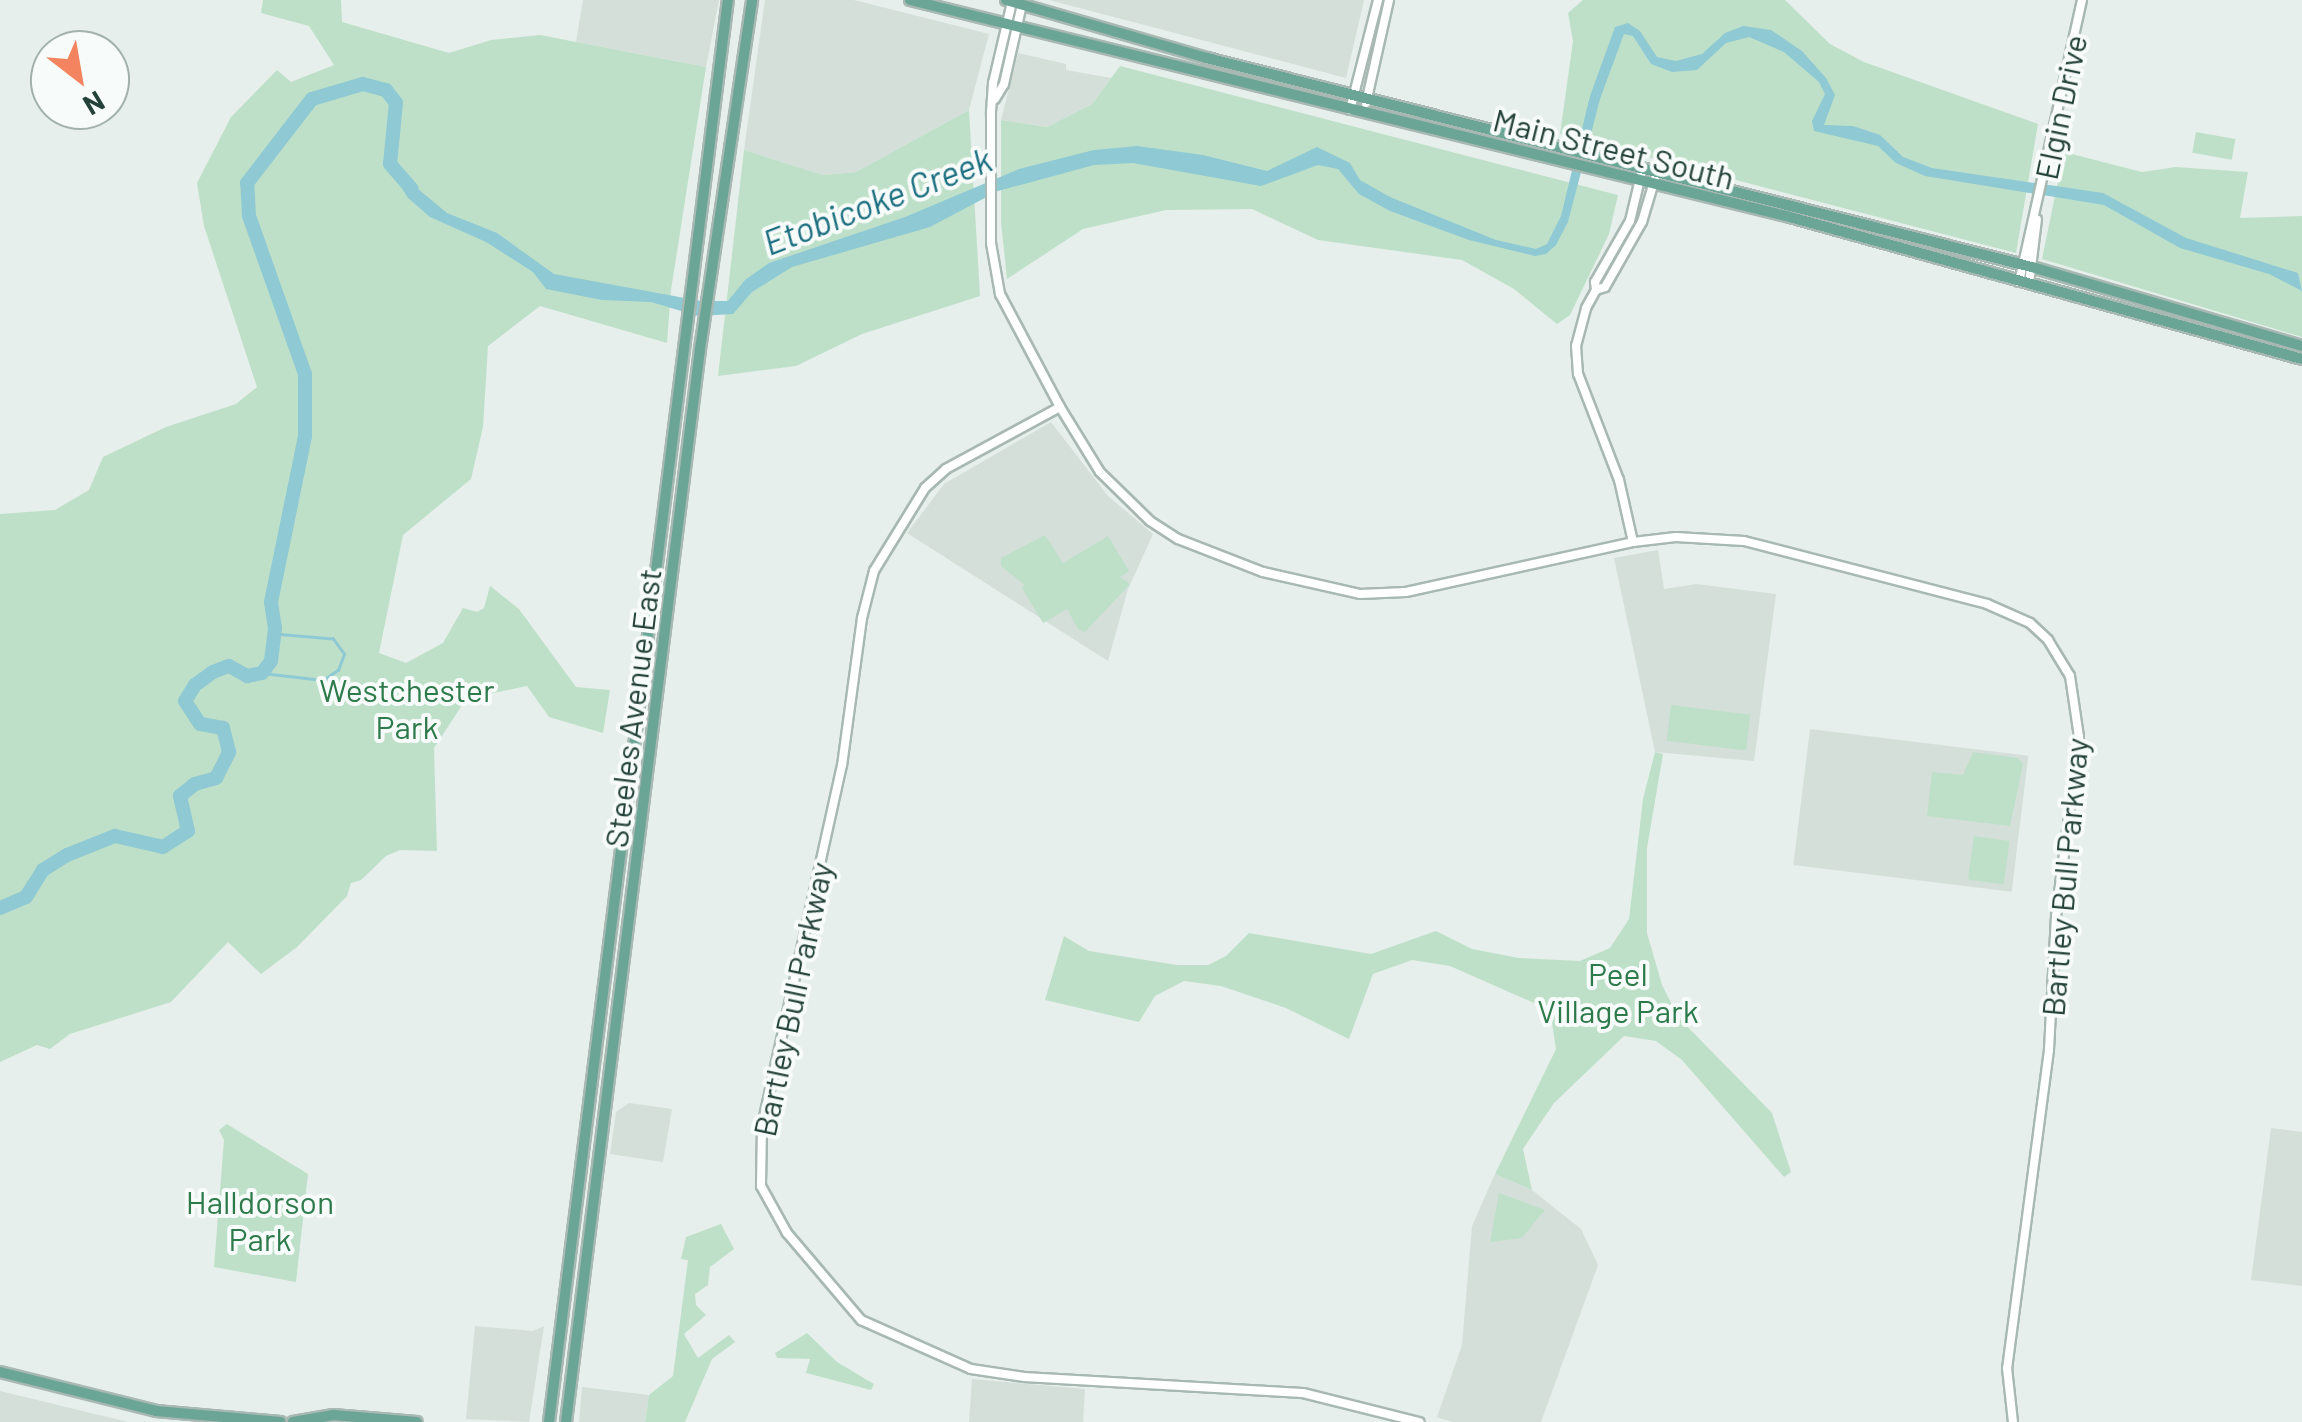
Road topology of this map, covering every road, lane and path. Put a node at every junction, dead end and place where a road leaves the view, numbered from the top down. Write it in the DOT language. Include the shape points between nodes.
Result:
graph roads {
  1 [pos="910,0"];
  2 [pos="1378,0"];
  3 [pos="1388,0"];
  4 [pos="2082,0"];
  5 [pos="728,1"];
  6 [pos="1013,2"];
  7 [pos="752,3"];
  8 [pos="1012,26"];
  9 [pos="1354,95"];
  10 [pos="1368,98"];
  11 [pos="1350,110"];
  12 [pos="1364,114"];
  13 [pos="1558,154"];
  14 [pos="1641,175"];
  15 [pos="1655,178"];
  16 [pos="2027,266"];
  17 [pos="2024,283"];
  18 [pos="1596,290"];
  19 [pos="2302,346"];
  20 [pos="2302,359"];
  21 [pos="1060,407"];
  22 [pos="1632,542"];
  23 [pos="0,1372"];
  24 [pos="281,1422"];
  25 [pos="293,1422"];
  26 [pos="417,1422"];
  27 [pos="549,1422"];
  28 [pos="566,1422"];
  29 [pos="1419,1422"];
  30 [pos="2013,1422"];
  1 -- 8 [label="main road, Main Street South"];
  2 -- 9 [label="street"];
  3 -- 10 [label="street"];
  4 -- 16 [label="street, Elgin Drive"];
  5 -- 27 [label="main road, Steeles Avenue East"];
  6 -- 8 [label="street, Bartley Bull Parkway"];
  6 -- 9 [label="main road, Main Street South"];
  7 -- 28 [label="main road, Steeles Avenue East" via="710,273"];
  8 -- 11 [label="main road, Main Street South"];
  8 -- 21 [label="street, Bartley Bull Parkway" via="1004,84 992,103 991,244 1000,294"];
  9 -- 10 [label="main road, Main Street South"];
  9 -- 11 [label="street"];
  10 -- 12 [label="street"];
  10 -- 13 [label="main road, Main Street South"];
  11 -- 12 [label="main road, Main Street South"];
  12 -- 13 [label="main road, Main Street South"];
  13 -- 14 [label="main road, Main Street South"];
  14 -- 15 [label="main road, Main Street South"];
  14 -- 18 [label="street" via="1630,221"];
  15 -- 16 [label="main road, Main Street South"];
  15 -- 17 [label="main road, Main Street South"];
  15 -- 18 [label="street" via="1642,222"];
  16 -- 17 [label="street, Elgin Drive"];
  16 -- 19 [label="main road, Main Street South"];
  17 -- 20 [label="main road, Main Street South"];
  18 -- 22 [label="street" via="1580,326 1578,374 1619,480"];
  21 -- 22 [label="street, Bartley Bull Parkway" via="1100,472 1164,530 1211,555 1328,589 1406,592"];
  21 -- 29 [label="street, Bartley Bull Parkway" via="924,488 874,571 842,765 762,1127 761,1186 788,1233 861,1320 971,1368 1010,1376 1303,1393"];
  22 -- 30 [label="street, Bartley Bull Parkway" via="1744,541 1987,604 2030,623 2070,676 2078,738 2058,897 2049,1050 2007,1368"];
  23 -- 24 [label="main road" via="156,1411"];
  25 -- 26 [label="main road" via="333,1415"];
}
